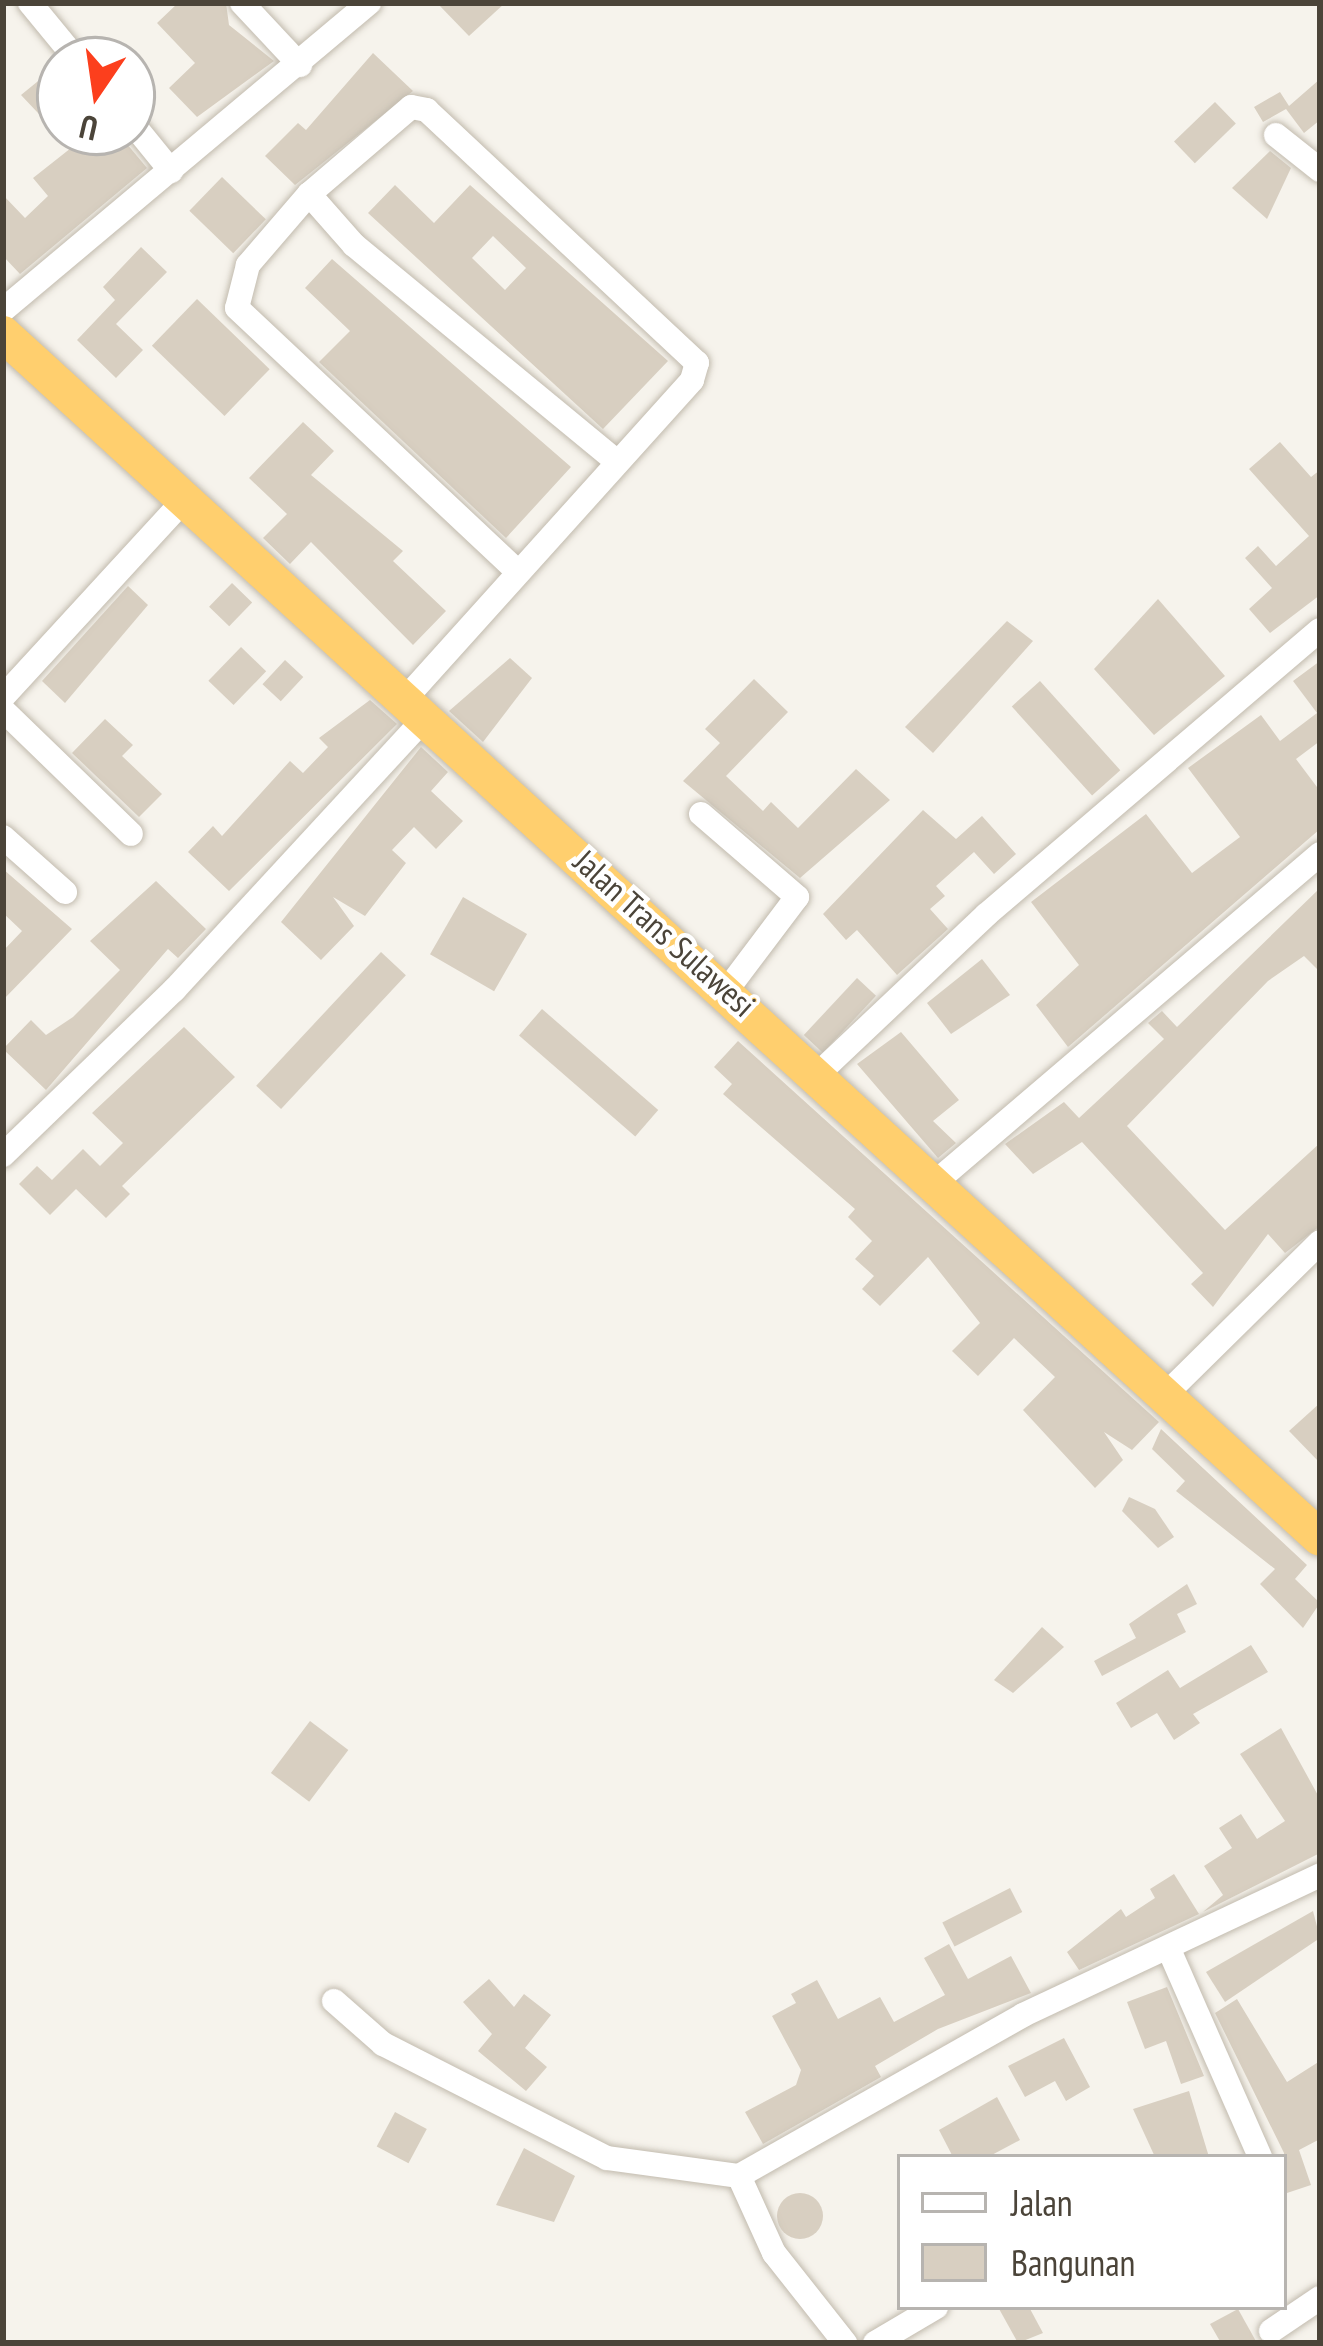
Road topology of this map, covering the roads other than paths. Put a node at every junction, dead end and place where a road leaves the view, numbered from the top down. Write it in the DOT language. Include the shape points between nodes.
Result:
graph roads {
  1 [pos="30,3"];
  2 [pos="242,3"];
  3 [pos="369,3"];
  4 [pos="57,36"];
  5 [pos="300,65"];
  6 [pos="1276,135"];
  7 [pos="156,153"];
  8 [pos="1320,170"];
  9 [pos="171,171"];
  10 [pos="309,194"];
  11 [pos="4,330"];
  12 [pos="617,462"];
  13 [pos="183,501"];
  14 [pos="516,570"];
  15 [pos="1320,630"];
  16 [pos="3,697"];
  17 [pos="416,707"];
  18 [pos="3,710"];
  19 [pos="701,814"];
  20 [pos="131,833"];
  21 [pos="3,837"];
  22 [pos="1320,854"];
  23 [pos="65,892"];
  24 [pos="727,990"];
  25 [pos="820,1073"];
  26 [pos="3,1155"];
  27 [pos="938,1180"];
  28 [pos="1320,1242"];
  29 [pos="1169,1391"];
  30 [pos="1318,1532"];
  31 [pos="1319,1879"];
  32 [pos="1171,1954"];
  33 [pos="334,2001"];
  34 [pos="1259,2154"];
  35 [pos="740,2176"];
  36 [pos="1320,2298"];
  37 [pos="931,2310"];
  38 [pos="1271,2331"];
  39 [pos="845,2343"];
  40 [pos="875,2343"];
  1 -- 4 [label="street"];
  2 -- 5 [label="street"];
  3 -- 5 [label="street"];
  5 -- 9 [label="street"];
  6 -- 8 [label="street"];
  7 -- 9 [label="street"];
  9 -- 11 [label="street"];
  10 -- 12 [label="street" via="354,245"];
  10 -- 12 [label="street" via="411,107 427,110 697,363"];
  10 -- 14 [label="street" via="260,246 238,308"];
  11 -- 13 [label="highway, Jalan Trans Sulawesi"];
  12 -- 14 [label="street"];
  13 -- 16 [label="street"];
  13 -- 17 [label="highway, Jalan Trans Sulawesi"];
  14 -- 17 [label="street"];
  15 -- 25 [label="street" via="986,915"];
  17 -- 24 [label="highway, Jalan Trans Sulawesi"];
  17 -- 26 [label="street" via="174,990"];
  18 -- 20 [label="street"];
  19 -- 24 [label="street" via="797,897"];
  21 -- 23 [label="street"];
  22 -- 27 [label="street"];
  24 -- 25 [label="highway, Jalan Trans Sulawesi"];
  25 -- 27 [label="highway, Jalan Trans Sulawesi"];
  27 -- 29 [label="highway, Jalan Trans Sulawesi"];
  28 -- 29 [label="street"];
  29 -- 30 [label="highway, Jalan Trans Sulawesi"];
  31 -- 32 [label="street"];
  32 -- 34 [label="street"];
  32 -- 35 [label="street" via="1023,2014"];
  33 -- 35 [label="street" via="430,2071 607,2158"];
  35 -- 39 [label="street" via="775,2252"];
  36 -- 38 [label="street"];
  37 -- 40 [label="street"];
}
